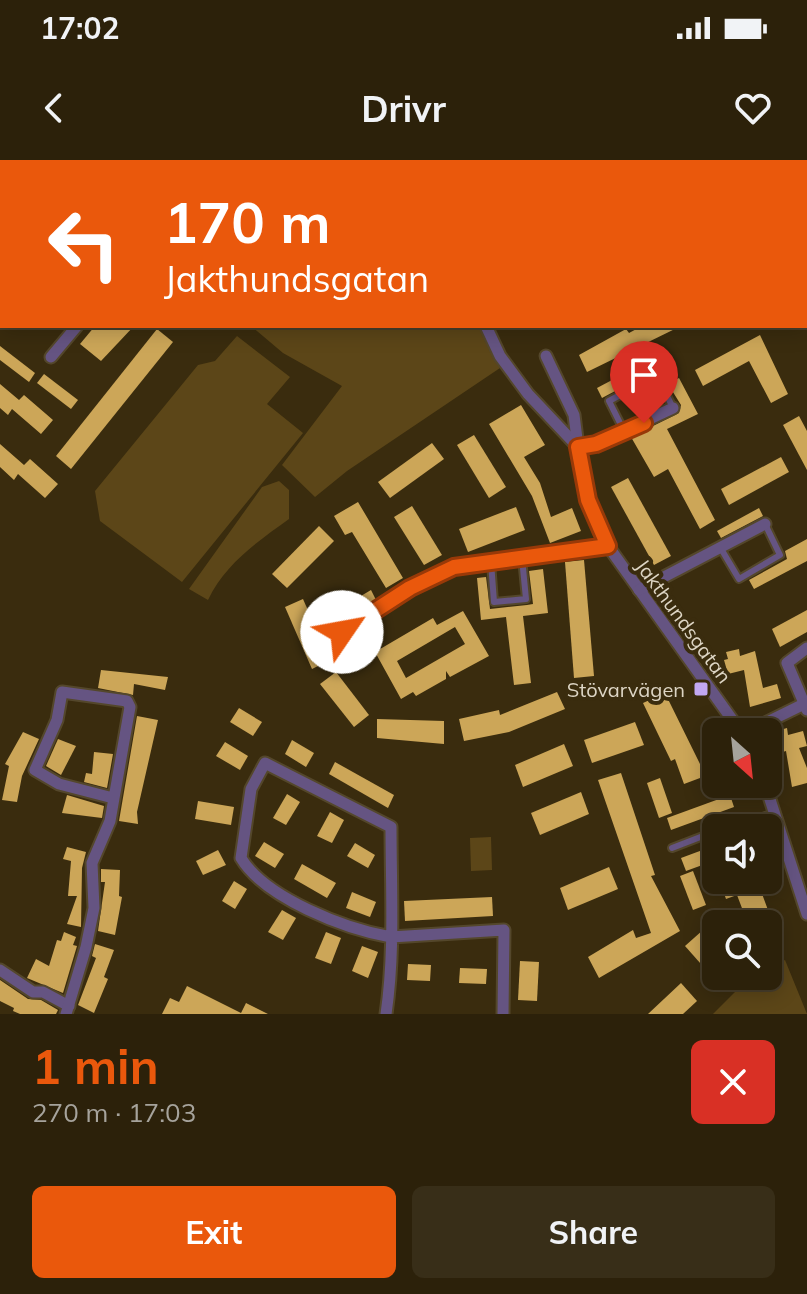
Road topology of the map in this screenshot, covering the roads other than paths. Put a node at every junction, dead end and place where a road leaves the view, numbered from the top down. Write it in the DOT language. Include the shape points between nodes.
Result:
graph roads {
  1 [pos="75,328"];
  2 [pos="487,328"];
  3 [pos="546,356"];
  4 [pos="51,357"];
  5 [pos="673,408"];
  6 [pos="624,432"];
  7 [pos="578,447"];
  8 [pos="765,524"];
  9 [pos="608,546"];
  10 [pos="720,547"];
  11 [pos="522,558"];
  12 [pos="491,561"];
  13 [pos="639,590"];
  14 [pos="342,632"];
  15 [pos="807,648"];
  16 [pos="806,707"];
  17 [pos="734,718"];
  18 [pos="779,718"];
  19 [pos="113,798"];
  20 [pos="770,798"];
  21 [pos="775,813"];
  22 [pos="772,814"];
  23 [pos="702,836"];
  24 [pos="672,848"];
  25 [pos="807,914"];
  26 [pos="391,937"];
  27 [pos="0,970"];
  28 [pos="67,1010"];
  29 [pos="386,1014"];
  30 [pos="503,1014"];
  1 -- 4 [label="street"];
  2 -- 7 [label="street" via="528,394"];
  3 -- 7 [label="street, Jakthundsgatan" via="574,415"];
  5 -- 6 [label="street"];
  5 -- 6 [label="lane" via="657,375 609,401"];
  6 -- 7 [label="street"];
  7 -- 9 [label="street, Jakthundsgatan" via="588,500"];
  8 -- 10 [label="street"];
  8 -- 10 [label="lane" via="780,555 739,579"];
  9 -- 11 [label="street"];
  9 -- 13 [label="street, Jakthundsgatan"];
  10 -- 13 [label="street"];
  11 -- 12 [label="street"];
  11 -- 12 [label="lane" via="526,599 494,602"];
  12 -- 14 [label="street" via="437,574"];
  13 -- 17 [label="street, Jakthundsgatan"];
  15 -- 16 [label="street" via="787,663"];
  16 -- 18 [label="street"];
  19 -- 19 [label="street" via="59,784 35,770 57,720 62,692 127,701 130,707"];
  19 -- 28 [label="street" via="110,821 92,863 94,908"];
  20 -- 21 [label="street"];
  21 -- 22 [label="lane"];
  21 -- 25 [label="street"];
  23 -- 24 [label="lane"];
  26 -- 26 [label="street" via="391,827 265,763 251,789 241,858 253,878 320,915"];
  26 -- 29 [label="street"];
  26 -- 30 [label="street" via="504,930"];
  27 -- 28 [label="street"];
}
